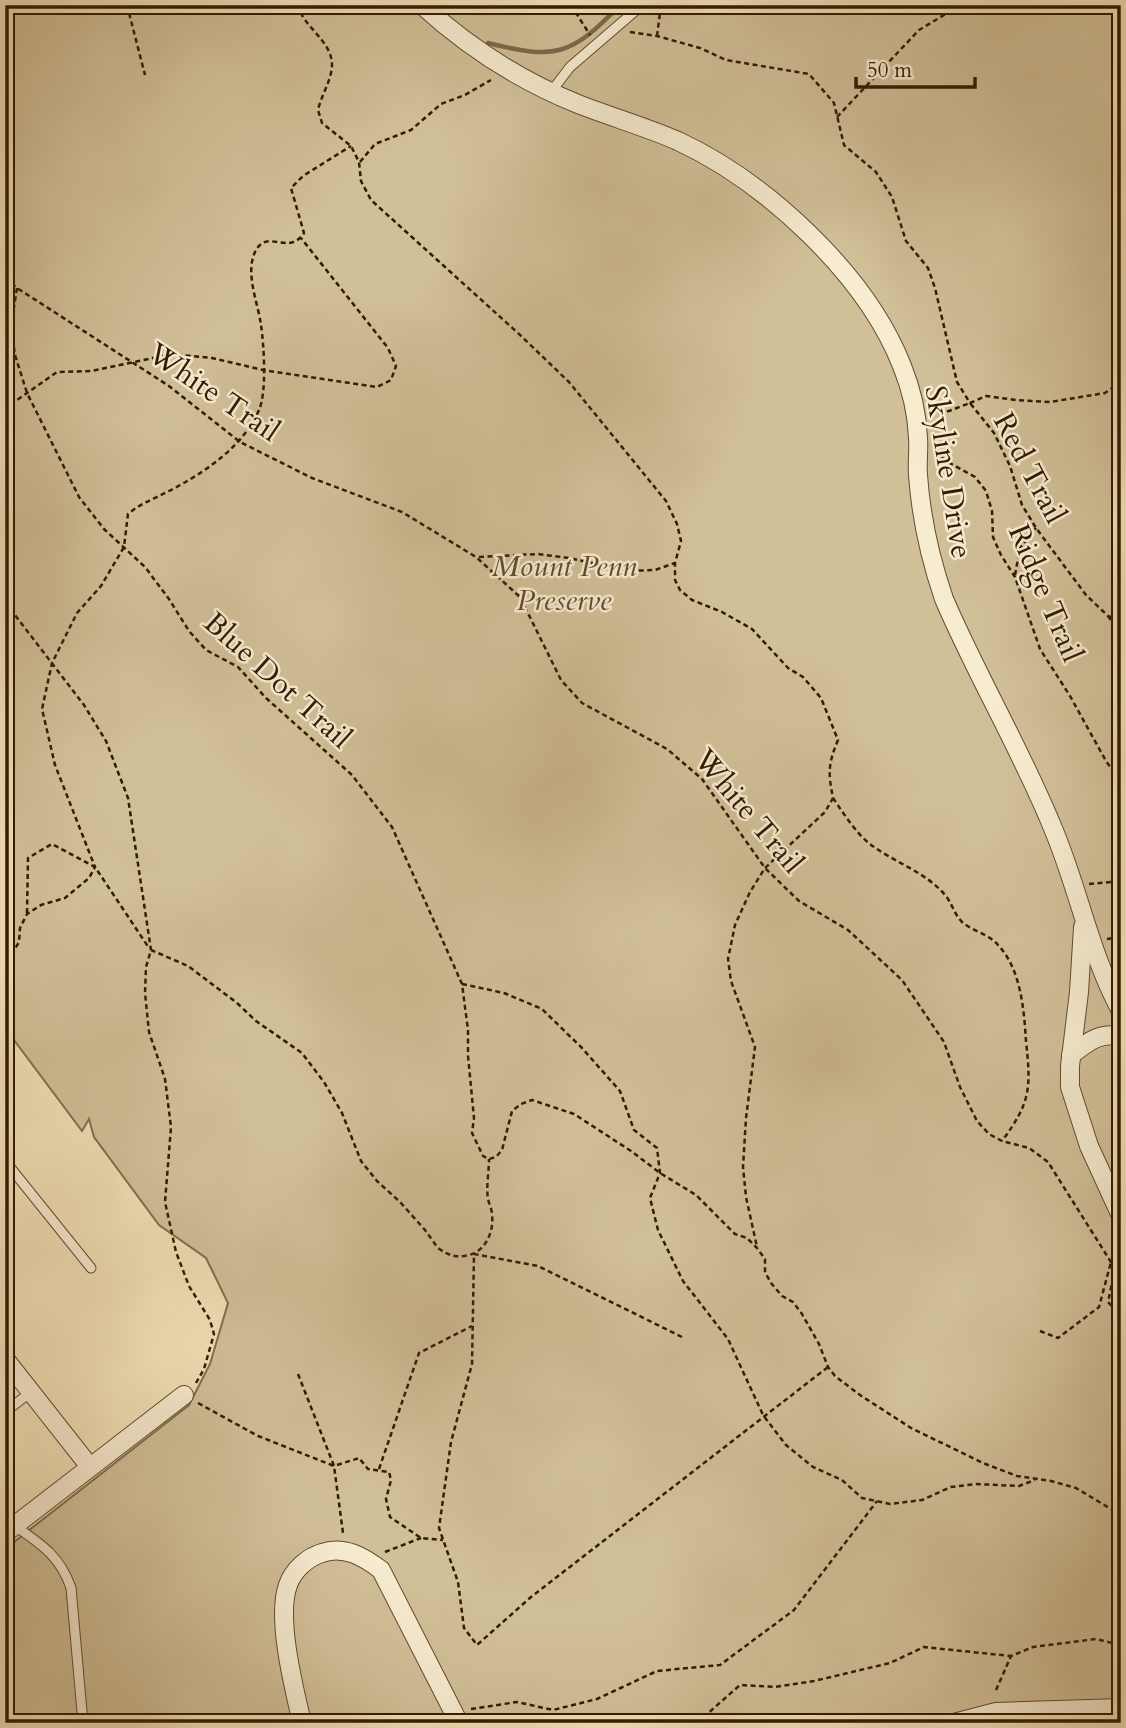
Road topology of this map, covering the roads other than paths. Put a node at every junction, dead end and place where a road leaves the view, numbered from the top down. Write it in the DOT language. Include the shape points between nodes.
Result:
graph roads {
  1 [pos="422,5"];
  2 [pos="642,5"];
  3 [pos="551,92"];
  4 [pos="1083,920"];
  5 [pos="1121,1010"];
  6 [pos="1121,1036"];
  7 [pos="1071,1055"];
  8 [pos="5,1161"];
  9 [pos="1121,1216"];
  10 [pos="91,1268"];
  11 [pos="5,1359"];
  12 [pos="32,1392"];
  13 [pos="184,1395"];
  14 [pos="5,1412"];
  15 [pos="90,1467"];
  16 [pos="10,1529"];
  17 [pos="1121,1708"];
  18 [pos="456,1718"];
  19 [pos="83,1723"];
  20 [pos="302,1723"];
  21 [pos="954,1723"];
  1 -- 3 [label="street, Skyline Drive" via="490,59"];
  2 -- 3 [label="lane" via="570,67"];
  3 -- 4 [label="street, Skyline Drive" via="709,157 791,218 844,272 877,316 903,366 915,414 924,528 940,589 1040,798"];
  4 -- 5 [label="street, Skyline Drive"];
  4 -- 7 [label="street, Skyline Drive"];
  6 -- 7 [label="street" via="1096,1037"];
  7 -- 9 [label="street, Skyline Drive" via="1074,1104"];
  8 -- 10 [label="lane"];
  11 -- 12 [label="street"];
  12 -- 14 [label="lane"];
  12 -- 15 [label="street"];
  13 -- 15 [label="street"];
  15 -- 16 [label="street"];
  16 -- 19 [label="lane" via="47,1549 65,1570 71,1588"];
  17 -- 21 [label="street" via="996,1712"];
  18 -- 20 [label="street" via="381,1570 348,1551 330,1550 299,1567 288,1584 284,1605"];
}
